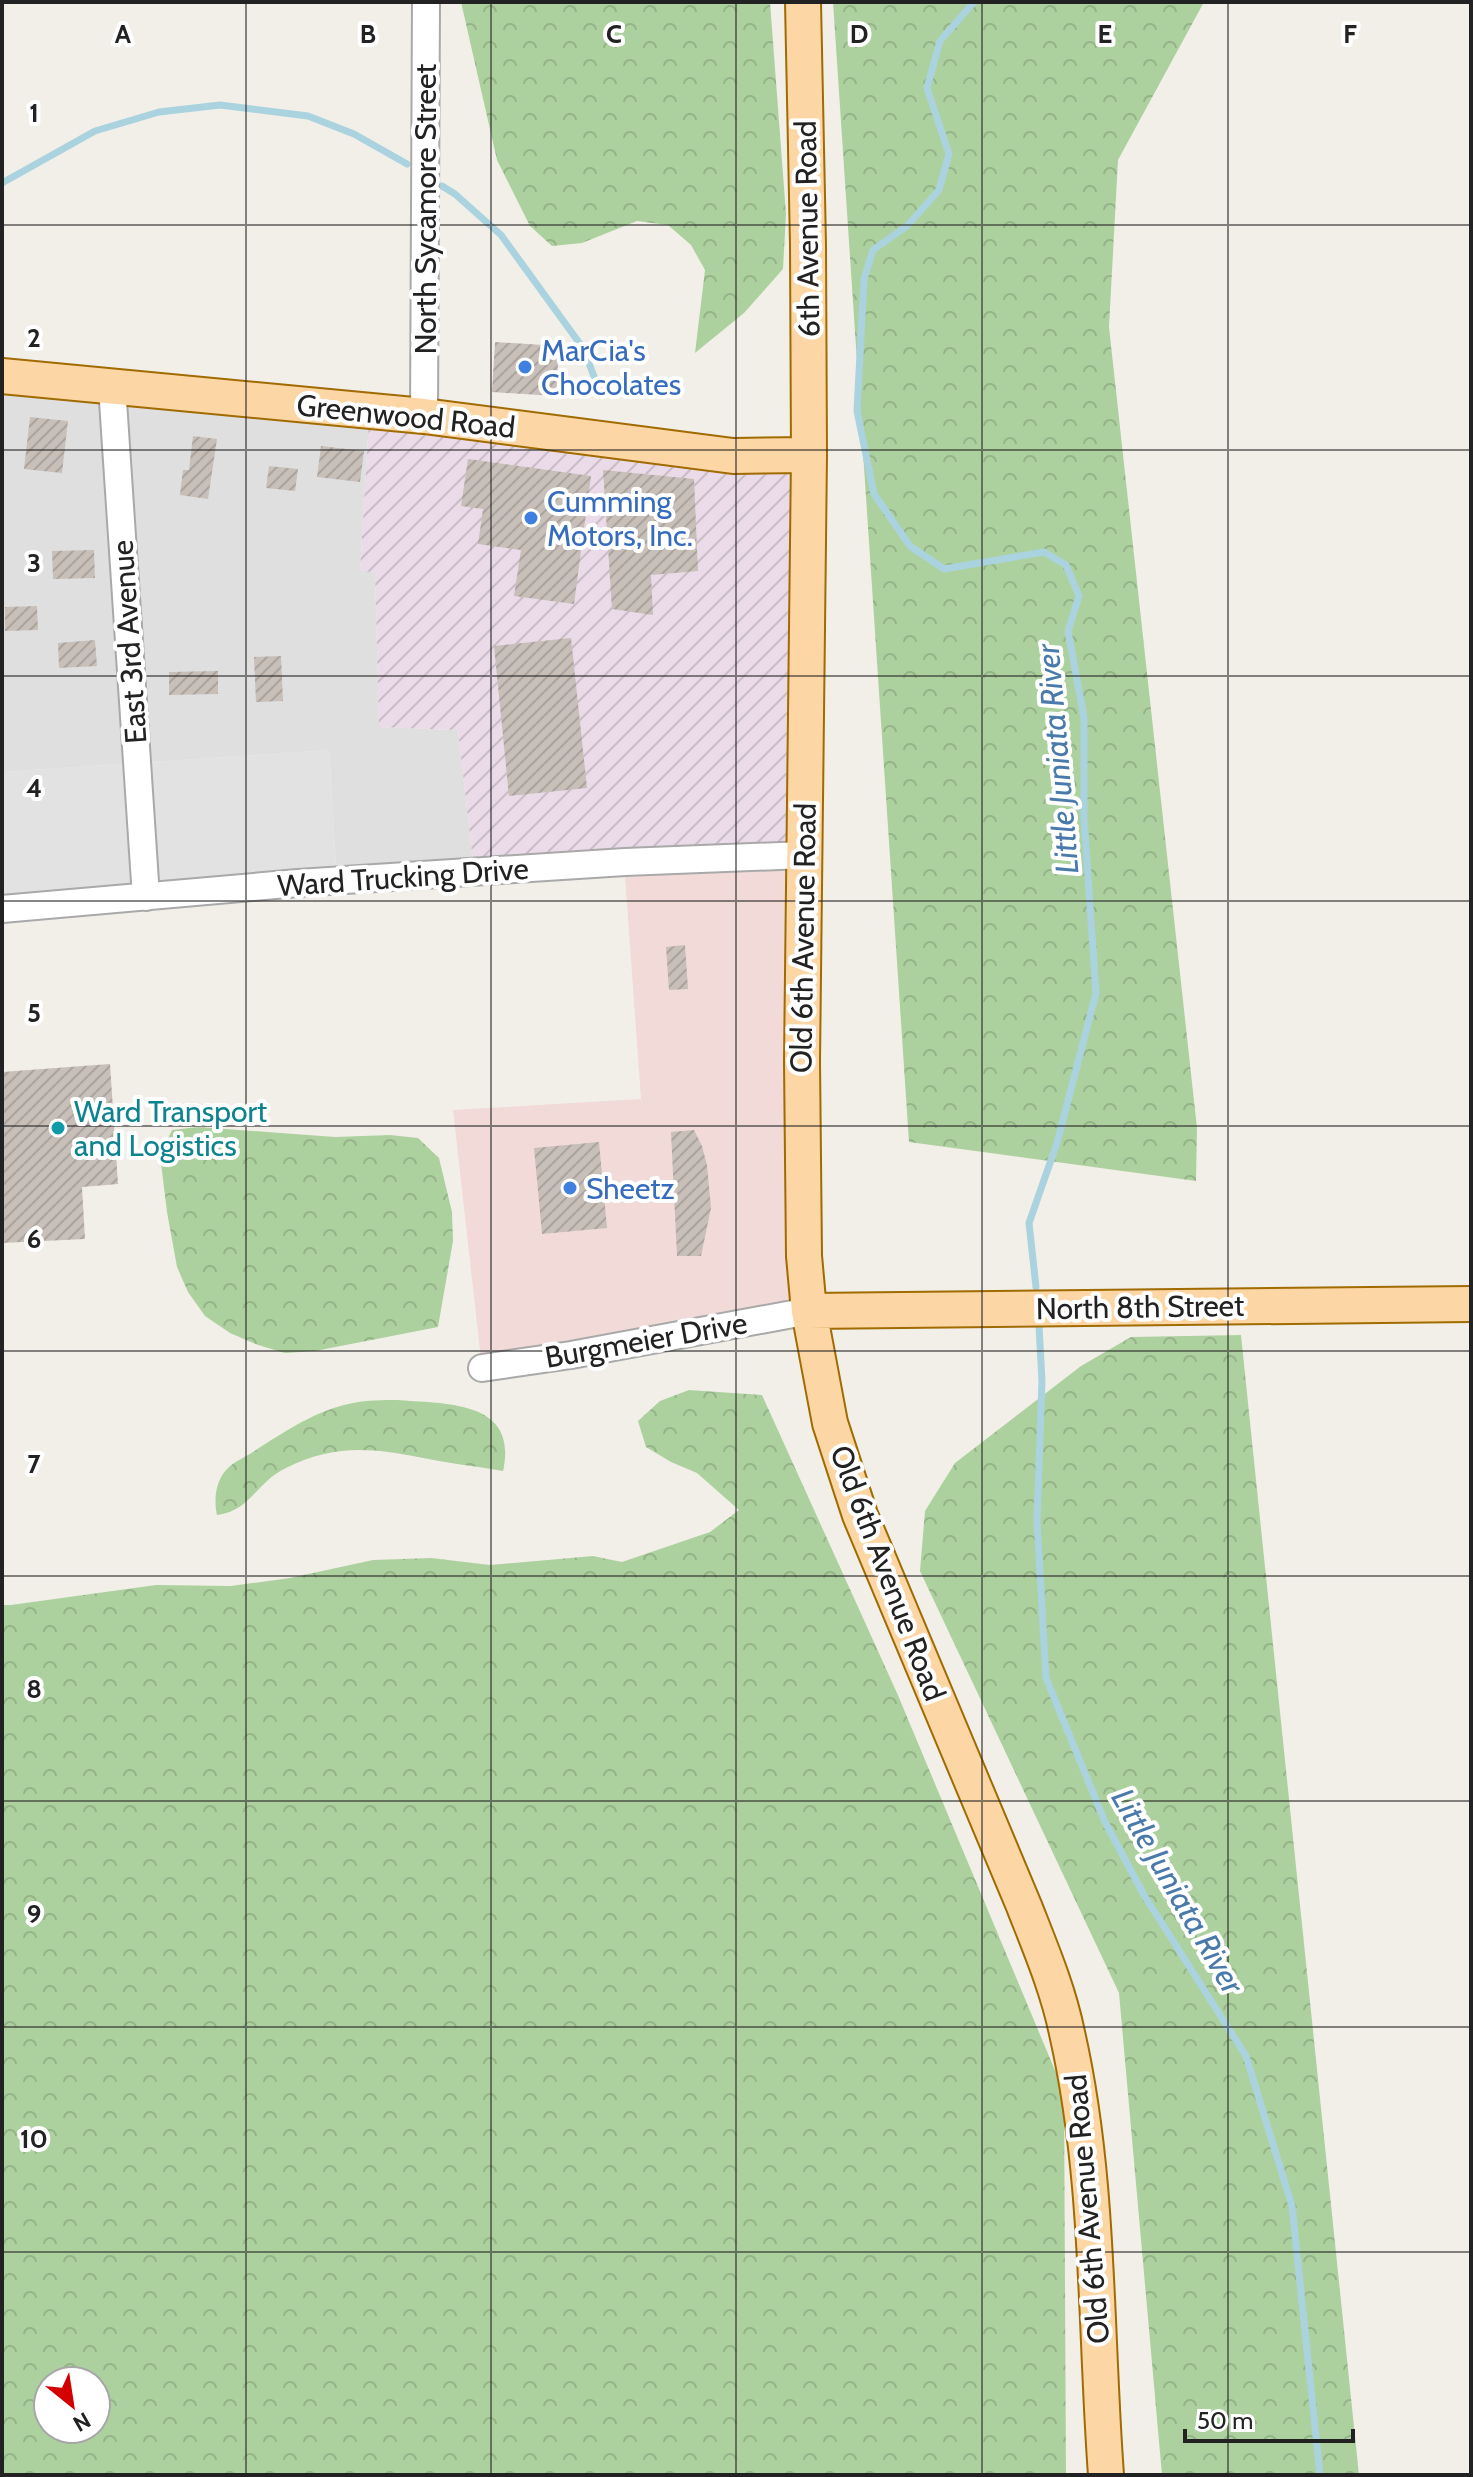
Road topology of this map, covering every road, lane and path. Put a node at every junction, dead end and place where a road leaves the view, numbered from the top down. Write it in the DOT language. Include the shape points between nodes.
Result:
graph roads {
  1 [pos="426,2"];
  2 [pos="803,2"];
  3 [pos="2,376"];
  4 [pos="112,386"];
  5 [pos="424,416"];
  6 [pos="809,455"];
  7 [pos="804,855"];
  8 [pos="146,897"];
  9 [pos="2,909"];
  10 [pos="1471,1304"];
  11 [pos="809,1311"];
  12 [pos="482,1368"];
  13 [pos="1106,2475"];
  1 -- 5 [label="street, North Sycamore Street"];
  2 -- 6 [label="main road, 6th Avenue Road"];
  3 -- 4 [label="main road, Greenwood Road"];
  4 -- 5 [label="main road, Greenwood Road"];
  4 -- 8 [label="street, East 3rd Avenue"];
  5 -- 6 [label="main road, Greenwood Road" via="733,456"];
  6 -- 7 [label="main road, Old 6th Avenue Road"];
  7 -- 8 [label="street, Ward Trucking Drive" via="445,873"];
  7 -- 11 [label="main road, Old 6th Avenue Road" via="804,1256"];
  8 -- 9 [label="street, Ward Trucking Drive"];
  10 -- 11 [label="main road, North 8th Street"];
  11 -- 12 [label="street, Burgmeier Drive"];
  11 -- 13 [label="main road, Old 6th Avenue Road" via="830,1423 860,1515 1024,1906 1067,2029 1091,2189"];
}
